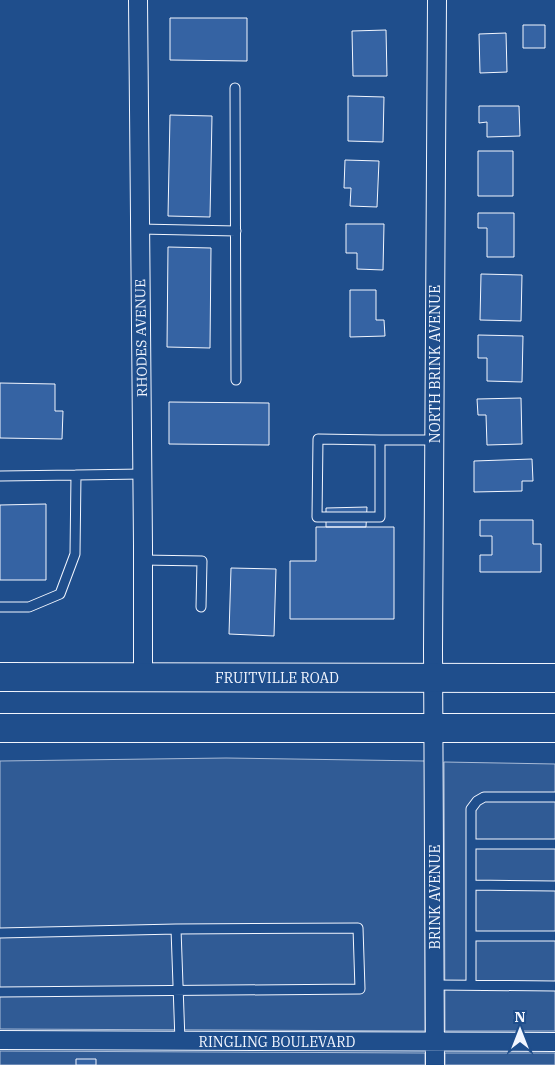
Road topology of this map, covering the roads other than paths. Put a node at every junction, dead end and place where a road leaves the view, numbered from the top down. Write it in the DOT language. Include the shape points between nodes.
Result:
graph roads {
  1 [pos="138,0"];
  2 [pos="437,0"];
  3 [pos="235,88"];
  4 [pos="140,229"];
  5 [pos="236,231"];
  6 [pos="236,380"];
  7 [pos="380,440"];
  8 [pos="435,440"];
  9 [pos="142,474"];
  10 [pos="76,475"];
  11 [pos="0,476"];
  12 [pos="143,560"];
  13 [pos="0,607"];
  14 [pos="201,607"];
  15 [pos="0,676"];
  16 [pos="143,677"];
  17 [pos="433,678"];
  18 [pos="555,678"];
  19 [pos="0,728"];
  20 [pos="555,728"];
  21 [pos="434,729"];
  22 [pos="555,797"];
  23 [pos="471,844"];
  24 [pos="555,844"];
  25 [pos="471,886"];
  26 [pos="555,886"];
  27 [pos="176,929"];
  28 [pos="0,933"];
  29 [pos="471,936"];
  30 [pos="555,936"];
  31 [pos="435,985"];
  32 [pos="471,985"];
  33 [pos="555,986"];
  34 [pos="178,990"];
  35 [pos="0,992"];
  36 [pos="0,1040"];
  37 [pos="180,1041"];
  38 [pos="435,1042"];
  39 [pos="555,1042"];
  40 [pos="435,1065"];
  1 -- 4 [label="street, RHODES AVENUE"];
  2 -- 8 [label="street, NORTH BRINK AVENUE"];
  3 -- 5 [label="lane"];
  4 -- 5 [label="lane"];
  4 -- 9 [label="street, RHODES AVENUE"];
  5 -- 6 [label="lane"];
  7 -- 7 [label="lane" via="318,439 317,517 380,517"];
  7 -- 8 [label="lane"];
  8 -- 17 [label="street, NORTH BRINK AVENUE"];
  9 -- 10 [label="lane"];
  9 -- 12 [label="street, RHODES AVENUE"];
  10 -- 11 [label="lane"];
  10 -- 13 [label="lane" via="75,554 60,594 29,607"];
  12 -- 14 [label="lane" via="202,561"];
  12 -- 16 [label="street, RHODES AVENUE"];
  15 -- 16 [label="main road, FRUITVILLE ROAD"];
  16 -- 17 [label="main road, FRUITVILLE ROAD"];
  17 -- 18 [label="main road, FRUITVILLE ROAD"];
  17 -- 21 [label="street, NORTH BRINK AVENUE"];
  19 -- 21 [label="main road"];
  20 -- 21 [label="main road"];
  21 -- 31 [label="street, BRINK AVENUE"];
  22 -- 23 [label="lane" via="484,797 471,809"];
  23 -- 24 [label="lane"];
  23 -- 25 [label="lane"];
  25 -- 26 [label="lane"];
  25 -- 29 [label="lane"];
  27 -- 28 [label="lane"];
  27 -- 34 [label="lane"];
  27 -- 34 [label="lane" via="358,928 360,989"];
  29 -- 30 [label="lane"];
  29 -- 32 [label="lane"];
  31 -- 32 [label="lane"];
  31 -- 38 [label="street, BRINK AVENUE"];
  32 -- 33 [label="lane"];
  34 -- 35 [label="lane"];
  34 -- 37 [label="lane"];
  36 -- 37 [label="street, RINGLING BOULEVARD"];
  37 -- 38 [label="street, RINGLING BOULEVARD"];
  38 -- 39 [label="street, RINGLING BOULEVARD"];
  38 -- 40 [label="street, BRINK AVENUE"];
}
